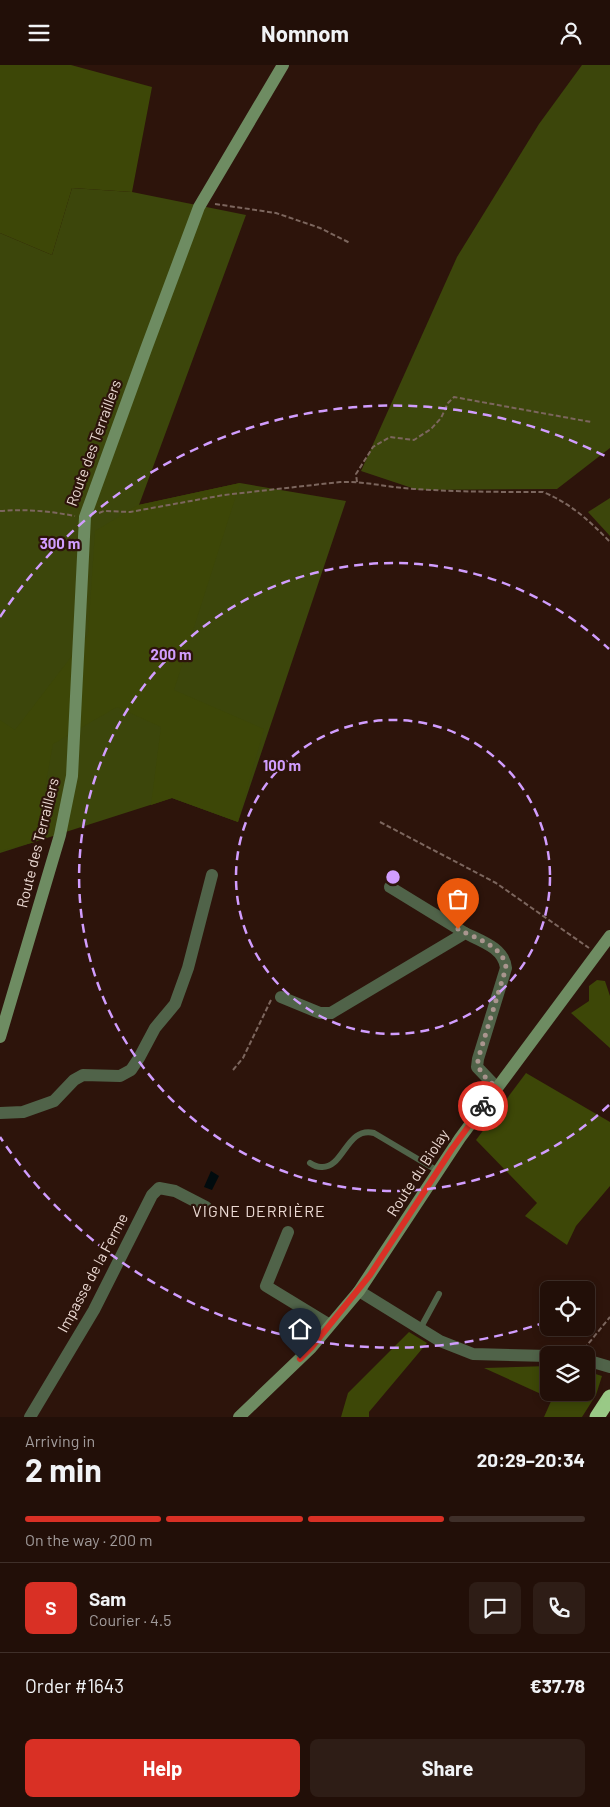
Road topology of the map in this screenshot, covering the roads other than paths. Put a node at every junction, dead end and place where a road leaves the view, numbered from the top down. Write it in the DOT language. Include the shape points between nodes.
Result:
graph roads {
  1 [pos="283,65"];
  2 [pos="212,875"];
  3 [pos="390,887"];
  4 [pos="465,933"];
  5 [pos="610,936"];
  6 [pos="281,997"];
  7 [pos="0,1037"];
  8 [pos="496,1087"];
  9 [pos="0,1113"];
  10 [pos="310,1163"];
  11 [pos="438,1171"];
  12 [pos="206,1207"];
  13 [pos="288,1232"];
  14 [pos="359,1291"];
  15 [pos="439,1294"];
  16 [pos="330,1325"];
  17 [pos="420,1329"];
  18 [pos="540,1356"];
  19 [pos="595,1362"];
  20 [pos="608,1366"];
  21 [pos="610,1397"];
  22 [pos="30,1417"];
  23 [pos="239,1417"];
  24 [pos="597,1417"];
  1 -- 7 [label="street, Route des Terraillers" via="203,202 85,517 72,776 60,835"];
  2 -- 9 [label="street" via="176,1004 155,1028 131,1070 120,1075 83,1075 54,1101 23,1112"];
  3 -- 4 [label="street"];
  4 -- 6 [label="street" via="331,1013 320,1013"];
  4 -- 8 [label="street" via="493,947 505,962 506,968 477,1067"];
  5 -- 8 [label="street, Route du Biolay"];
  8 -- 11 [label="street, Route du Biolay"];
  10 -- 11 [label="lane" via="322,1167 330,1165 357,1135 366,1131"];
  11 -- 14 [label="street, Route du Biolay"];
  12 -- 22 [label="street, Impasse de la Ferme" via="175,1191 159,1188 152,1195 94,1310"];
  13 -- 16 [label="street" via="266,1286"];
  14 -- 16 [label="street, Route du Biolay"];
  14 -- 17 [label="street"];
  15 -- 17 [label="lane"];
  16 -- 23 [label="street, Route du Biolay" via="311,1348"];
  17 -- 18 [label="street" via="473,1354"];
  19 -- 20 [label="street"];
  21 -- 24 [label="highway"];
}
